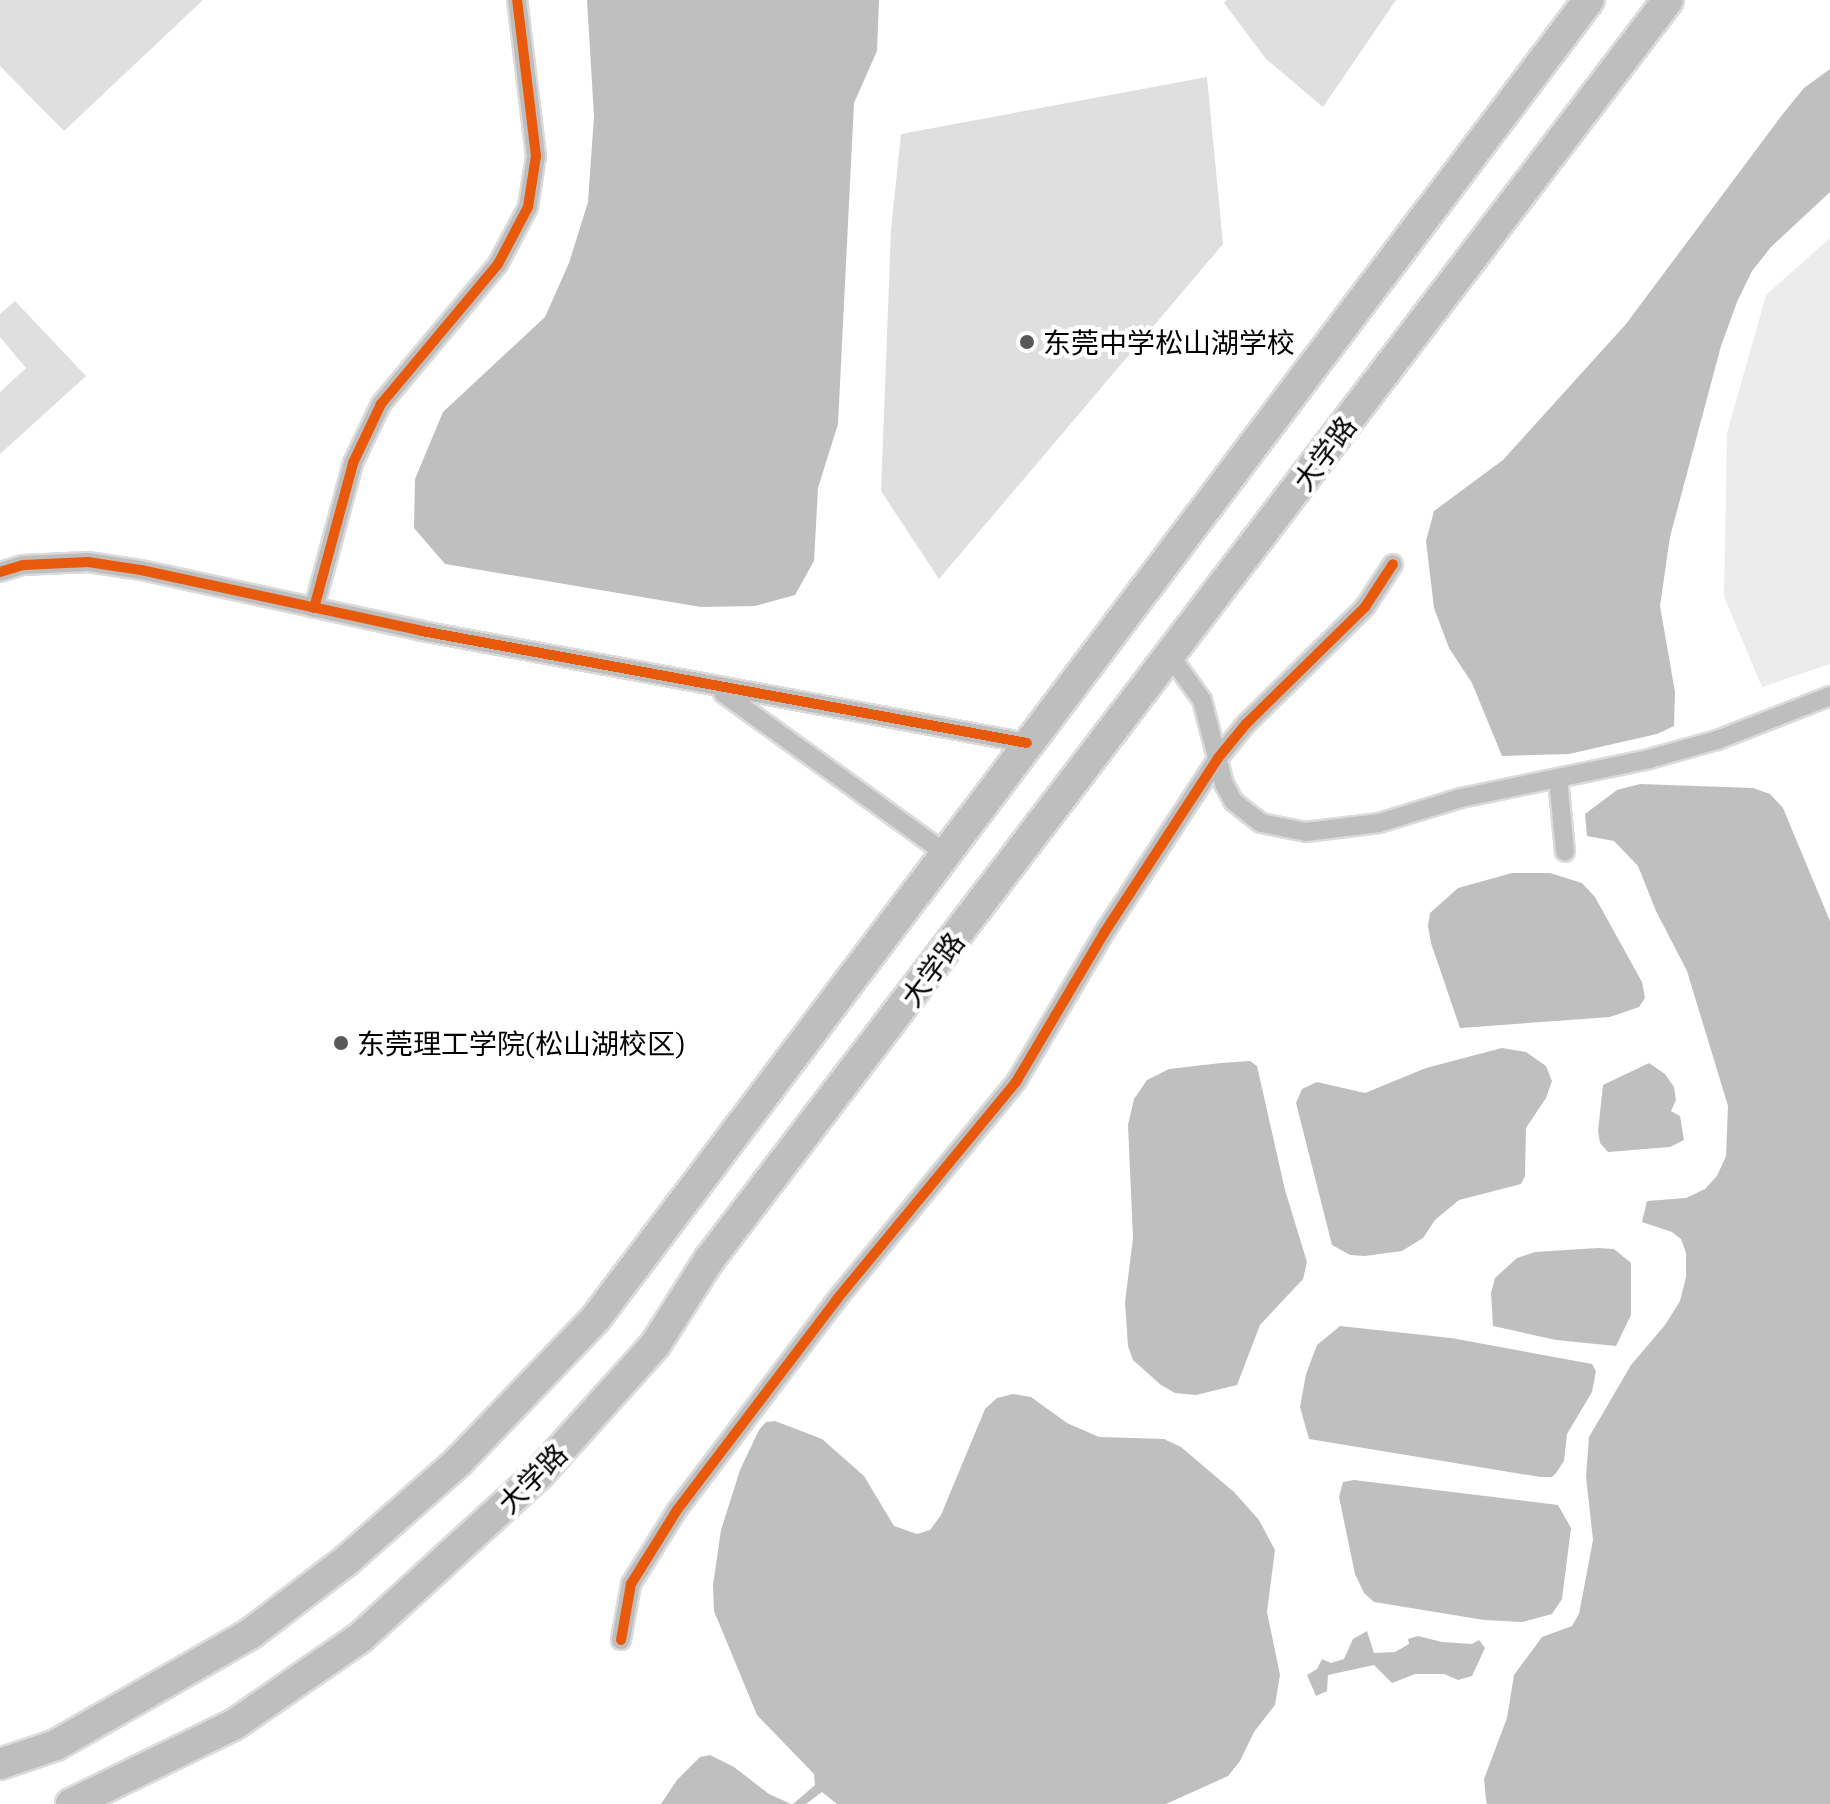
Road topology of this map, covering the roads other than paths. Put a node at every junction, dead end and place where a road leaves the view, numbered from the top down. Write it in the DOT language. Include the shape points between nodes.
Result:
graph roads {
  1 [pos="517,0"];
  2 [pos="1589,0"];
  3 [pos="1668,0"];
  4 [pos="1393,564"];
  5 [pos="0,572"];
  6 [pos="314,608"];
  7 [pos="1171,657"];
  8 [pos="718,689"];
  9 [pos="1830,696"];
  10 [pos="1027,743"];
  11 [pos="1218,758"];
  12 [pos="1558,778"];
  13 [pos="1565,852"];
  14 [pos="945,853"];
  15 [pos="621,1640"];
  16 [pos="0,1764"];
  17 [pos="71,1804"];
  1 -- 6 [label="street" via="536,156 528,207 498,264 381,404 353,463"];
  2 -- 10 [label="main road"];
  3 -- 7 [label="main road, 大学路"];
  4 -- 11 [label="street" via="1365,607"];
  5 -- 6 [label="street" via="23,565 88,562"];
  6 -- 8 [label="street"];
  7 -- 11 [label="street" via="1202,700"];
  7 -- 17 [label="main road, 大学路" via="709,1260 655,1345 538,1475 361,1637 235,1724"];
  8 -- 10 [label="street"];
  8 -- 14 [label="street"];
  9 -- 12 [label="street" via="1717,740"];
  10 -- 14 [label="main road"];
  11 -- 12 [label="street" via="1224,784 1247,816 1283,830 1306,832 1379,823 1461,798"];
  11 -- 15 [label="street" via="1104,933 1016,1082 827,1311 677,1510 631,1584"];
  12 -- 13 [label="street"];
  14 -- 16 [label="main road" via="596,1318 458,1462 347,1560 250,1634 56,1745"];
}
